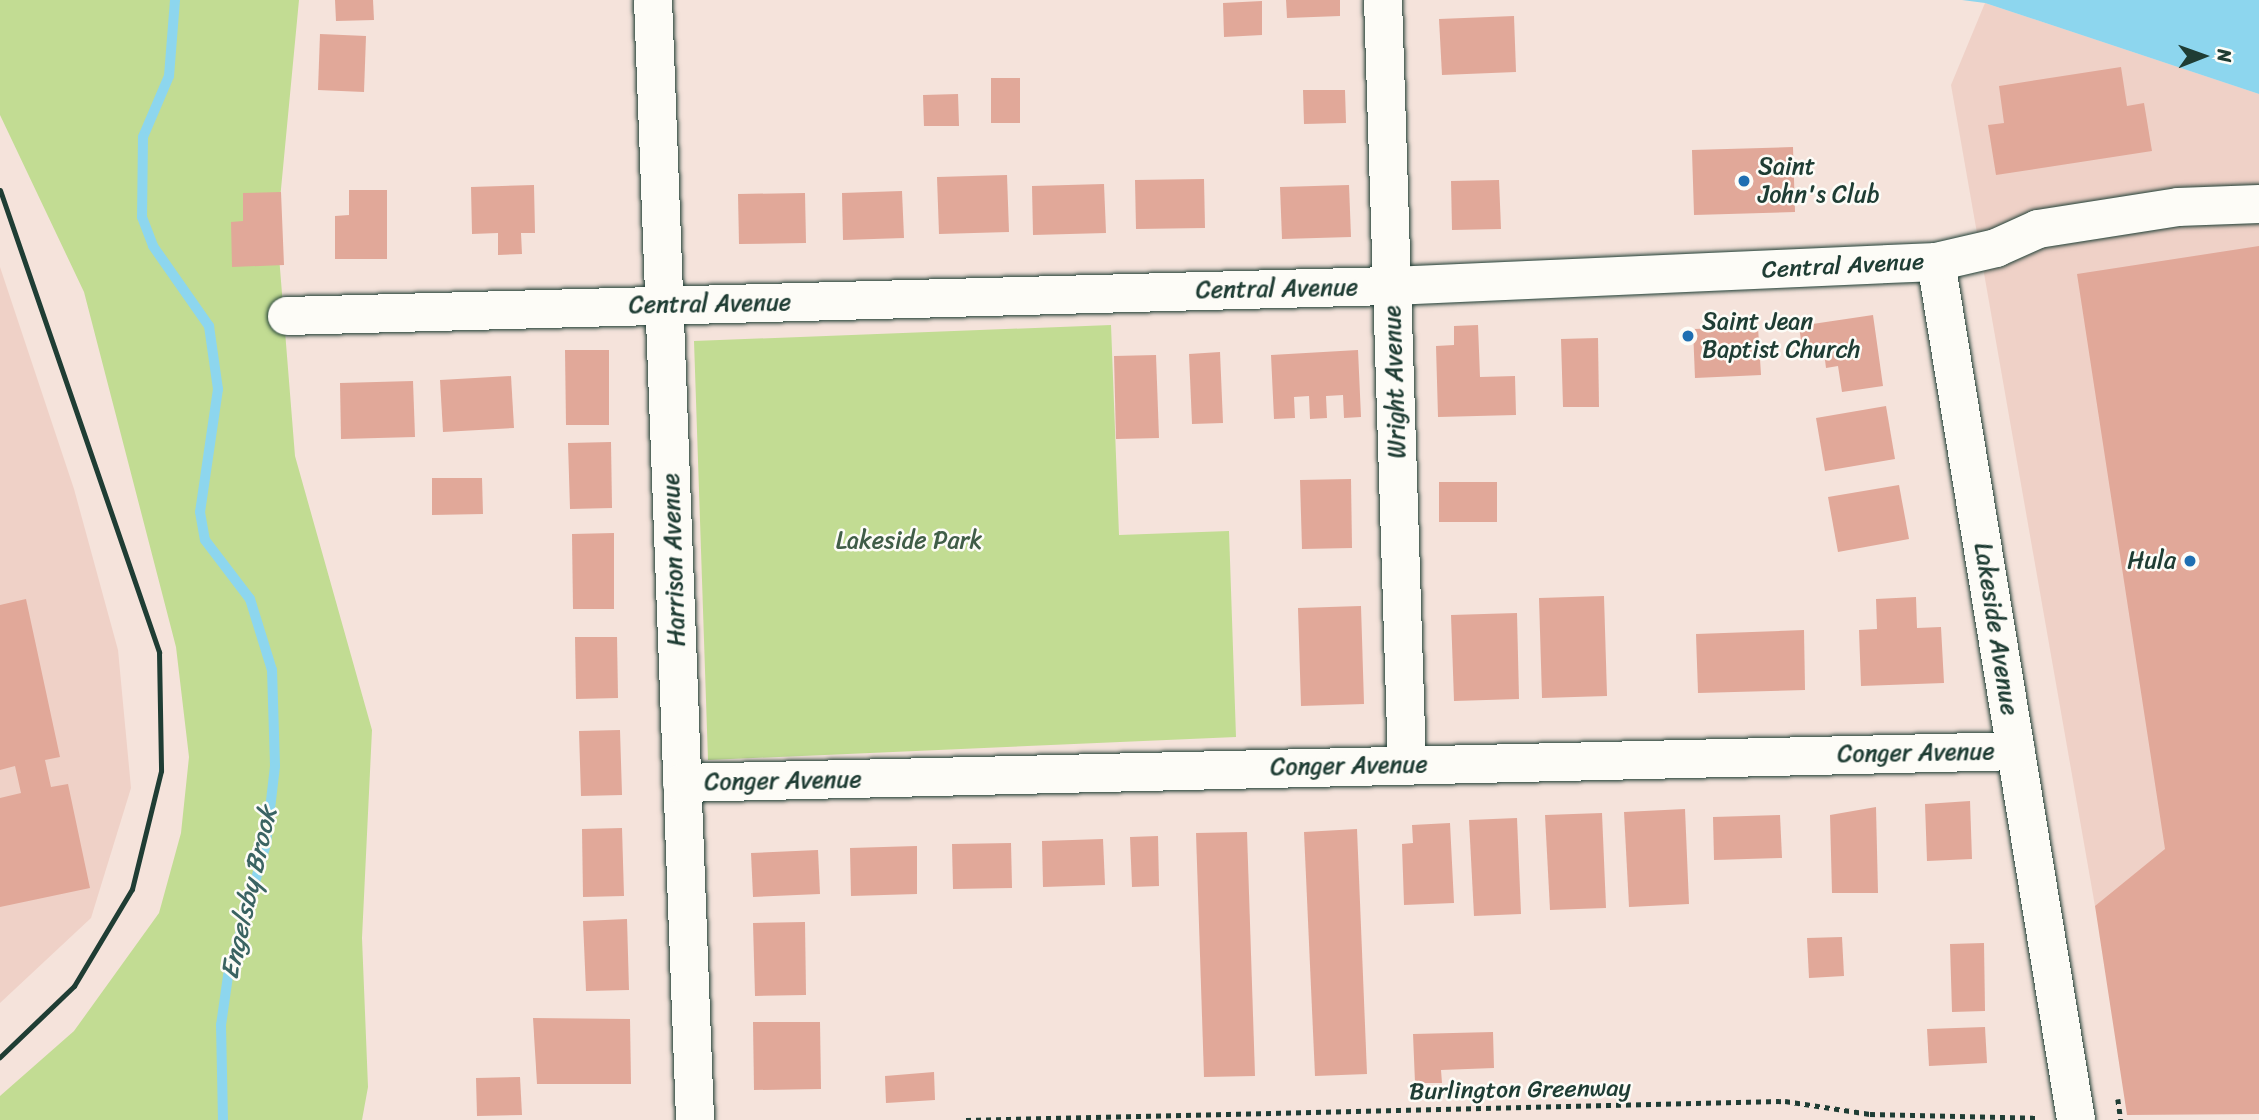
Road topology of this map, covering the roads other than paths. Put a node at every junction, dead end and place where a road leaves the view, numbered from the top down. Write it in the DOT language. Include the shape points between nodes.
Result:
graph roads {
  1 [pos="653,0"];
  2 [pos="1383,0"];
  3 [pos="2259,204"];
  4 [pos="1936,262"];
  5 [pos="1392,286"];
  6 [pos="665,305"];
  7 [pos="287,316"];
  8 [pos="2016,751"];
  9 [pos="1407,764"];
  10 [pos="682,783"];
  11 [pos="2062,1119"];
  12 [pos="695,1120"];
  1 -- 6 [label="street, Harrison Avenue"];
  2 -- 5 [label="street, Wright Avenue"];
  3 -- 4 [label="street, Central Avenue" via="2178,207 2038,229 1997,248"];
  4 -- 5 [label="street, Central Avenue"];
  4 -- 8 [label="street, Lakeside Avenue"];
  5 -- 6 [label="street, Central Avenue"];
  5 -- 9 [label="street, Wright Avenue"];
  6 -- 7 [label="street, Central Avenue"];
  6 -- 10 [label="street, Harrison Avenue"];
  8 -- 9 [label="street, Conger Avenue"];
  8 -- 11 [label="street, Lakeside Avenue"];
  9 -- 10 [label="street, Conger Avenue"];
  10 -- 12 [label="street, Harrison Avenue"];
}
